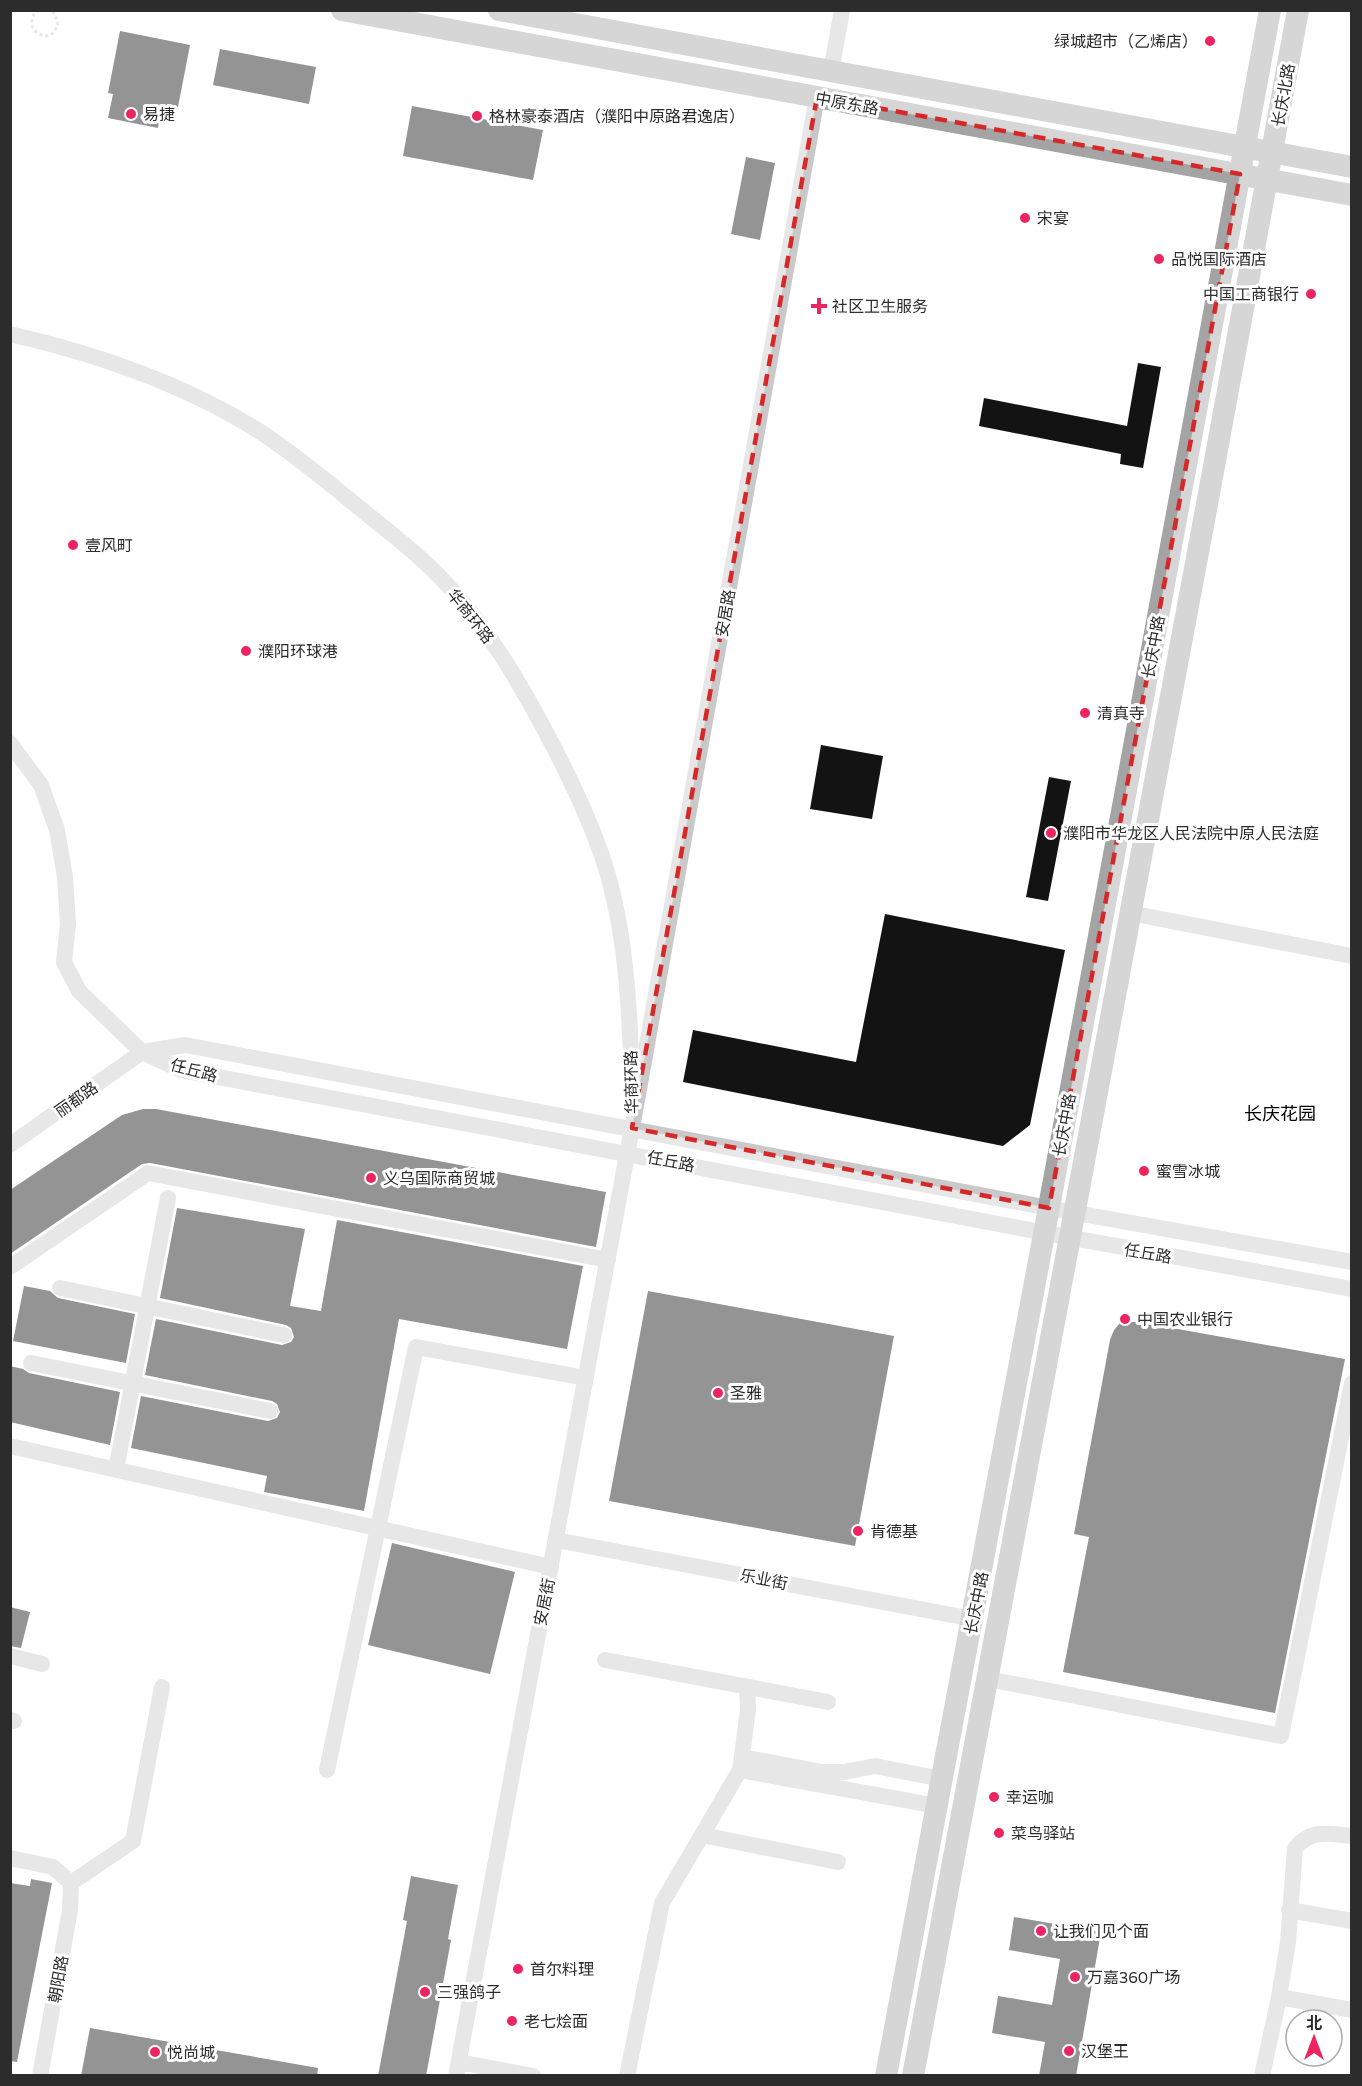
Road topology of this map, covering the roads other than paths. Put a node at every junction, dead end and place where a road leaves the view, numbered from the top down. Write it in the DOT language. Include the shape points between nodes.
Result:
graph roads {
  1 [pos="342,10"];
  2 [pos="499,10"];
  3 [pos="842,10"];
  4 [pos="1270,10"];
  5 [pos="1298,10"];
  6 [pos="831,72"];
  7 [pos="817,97"];
  8 [pos="1245,148"];
  9 [pos="1272,153"];
  10 [pos="1352,167"];
  11 [pos="1240,174"];
  12 [pos="1267,179"];
  13 [pos="1352,195"];
  14 [pos="10,334"];
  15 [pos="10,743"];
  16 [pos="1130,913"];
  17 [pos="1352,956"];
  18 [pos="142,1052"];
  19 [pos="632,1128"];
  20 [pos="10,1145"];
  21 [pos="628,1153"];
  22 [pos="168,1198"];
  23 [pos="1049,1208"];
  24 [pos="1076,1213"];
  25 [pos="1044,1234"];
  26 [pos="1070,1239"];
  27 [pos="608,1260"];
  28 [pos="1352,1262"];
  29 [pos="10,1267"];
  30 [pos="60,1288"];
  31 [pos="1352,1289"];
  32 [pos="147,1306"];
  33 [pos="284,1335"];
  34 [pos="31,1363"];
  35 [pos="586,1378"];
  36 [pos="133,1383"];
  37 [pos="1352,1383"];
  38 [pos="270,1411"];
  39 [pos="10,1446"];
  40 [pos="116,1470"];
  41 [pos="378,1529"];
  42 [pos="556,1540"];
  43 [pos="551,1567"];
  44 [pos="973,1619"];
  45 [pos="10,1656"];
  46 [pos="605,1660"];
  47 [pos="42,1664"];
  48 [pos="988,1679"];
  49 [pos="162,1687"];
  50 [pos="747,1687"];
  51 [pos="828,1702"];
  52 [pos="741,1763"];
  53 [pos="327,1770"];
  54 [pos="942,1779"];
  55 [pos="937,1806"];
  56 [pos="702,1835"];
  57 [pos="1352,1836"];
  58 [pos="10,1858"];
  59 [pos="837,1862"];
  60 [pos="71,1883"];
  61 [pos="1289,1910"];
  62 [pos="1352,1921"];
  63 [pos="1279,1997"];
  64 [pos="1352,2010"];
  65 [pos="458,2069"];
  66 [pos="40,2076"];
  67 [pos="533,2076"];
  68 [pos="627,2076"];
  69 [pos="886,2076"];
  70 [pos="913,2076"];
  71 [pos="1262,2076"];
  1 -- 7 [label="main road, 中原东路"];
  2 -- 6 [label="main road, 中原东路"];
  3 -- 6 [label="street"];
  4 -- 8 [label="main road, 长庆北路"];
  5 -- 9 [label="main road, 长庆北路"];
  6 -- 8 [label="main road, 中原东路"];
  7 -- 11 [label="main road, 中原东路"];
  7 -- 19 [label="street, 安居路"];
  8 -- 9 [label="main road, 中原东路"];
  8 -- 11 [label="main road, 长庆北路"];
  9 -- 10 [label="main road, 中原东路"];
  9 -- 12 [label="main road, 长庆北路"];
  11 -- 12 [label="main road, 中原东路"];
  11 -- 23 [label="main road, 长庆中路"];
  12 -- 13 [label="main road, 中原东路"];
  12 -- 16 [label="main road, 长庆中路"];
  14 -- 19 [label="street, 华商环路" via="47,342 152,378 261,432 308,464 395,537 441,578 480,626 516,676 540,721 587,817 604,864 616,911 629,1012"];
  15 -- 18 [label="street" via="40,784 57,830 68,924 64,962 79,991"];
  16 -- 17 [label="street"];
  16 -- 24 [label="main road, 长庆中路"];
  18 -- 19 [label="street, 任丘路" via="185,1045"];
  18 -- 20 [label="street, 丽都路"];
  18 -- 21 [label="street, 任丘路" via="181,1070"];
  19 -- 21 [label="street, 安居街"];
  19 -- 23 [label="street, 任丘路"];
  21 -- 25 [label="street, 任丘路"];
  21 -- 27 [label="street, 安居街"];
  22 -- 32 [label="street"];
  23 -- 24 [label="street, 任丘路"];
  23 -- 25 [label="main road, 长庆中路"];
  24 -- 26 [label="main road, 长庆中路"];
  24 -- 28 [label="street, 任丘路"];
  25 -- 26 [label="street, 任丘路"];
  25 -- 44 [label="main road, 长庆中路"];
  26 -- 31 [label="street, 任丘路"];
  26 -- 48 [label="main road, 长庆中路"];
  27 -- 29 [label="street" via="148,1173"];
  27 -- 35 [label="street, 安居街"];
  30 -- 32 [label="street"];
  32 -- 33 [label="street"];
  32 -- 36 [label="street"];
  34 -- 36 [label="street"];
  35 -- 41 [label="street" via="416,1347"];
  35 -- 42 [label="street, 安居街"];
  36 -- 38 [label="street"];
  36 -- 40 [label="street"];
  37 -- 48 [label="street" via="1281,1736"];
  39 -- 40 [label="street"];
  40 -- 41 [label="street"];
  41 -- 43 [label="street"];
  41 -- 53 [label="street"];
  42 -- 43 [label="street, 安居街"];
  42 -- 44 [label="street, 乐业街"];
  43 -- 65 [label="street, 安居街"];
  44 -- 54 [label="main road, 长庆中路"];
  45 -- 47 [label="street"];
  46 -- 50 [label="street"];
  48 -- 70 [label="main road, 长庆中路"];
  49 -- 60 [label="street" via="133,1841"];
  50 -- 51 [label="street"];
  50 -- 52 [label="street"];
  52 -- 54 [label="street" via="822,1772 875,1766"];
  52 -- 55 [label="street"];
  52 -- 56 [label="street"];
  54 -- 55 [label="main road, 长庆中路"];
  55 -- 69 [label="main road, 长庆中路"];
  56 -- 59 [label="street"];
  56 -- 68 [label="street" via="662,1903"];
  57 -- 61 [label="street" via="1316,1833 1295,1848"];
  58 -- 60 [label="street" via="53,1867"];
  60 -- 66 [label="street, 朝阳路" via="70,1910"];
  61 -- 62 [label="street"];
  61 -- 63 [label="street"];
  63 -- 64 [label="street"];
  63 -- 71 [label="street"];
  65 -- 67 [label="street"];
}
